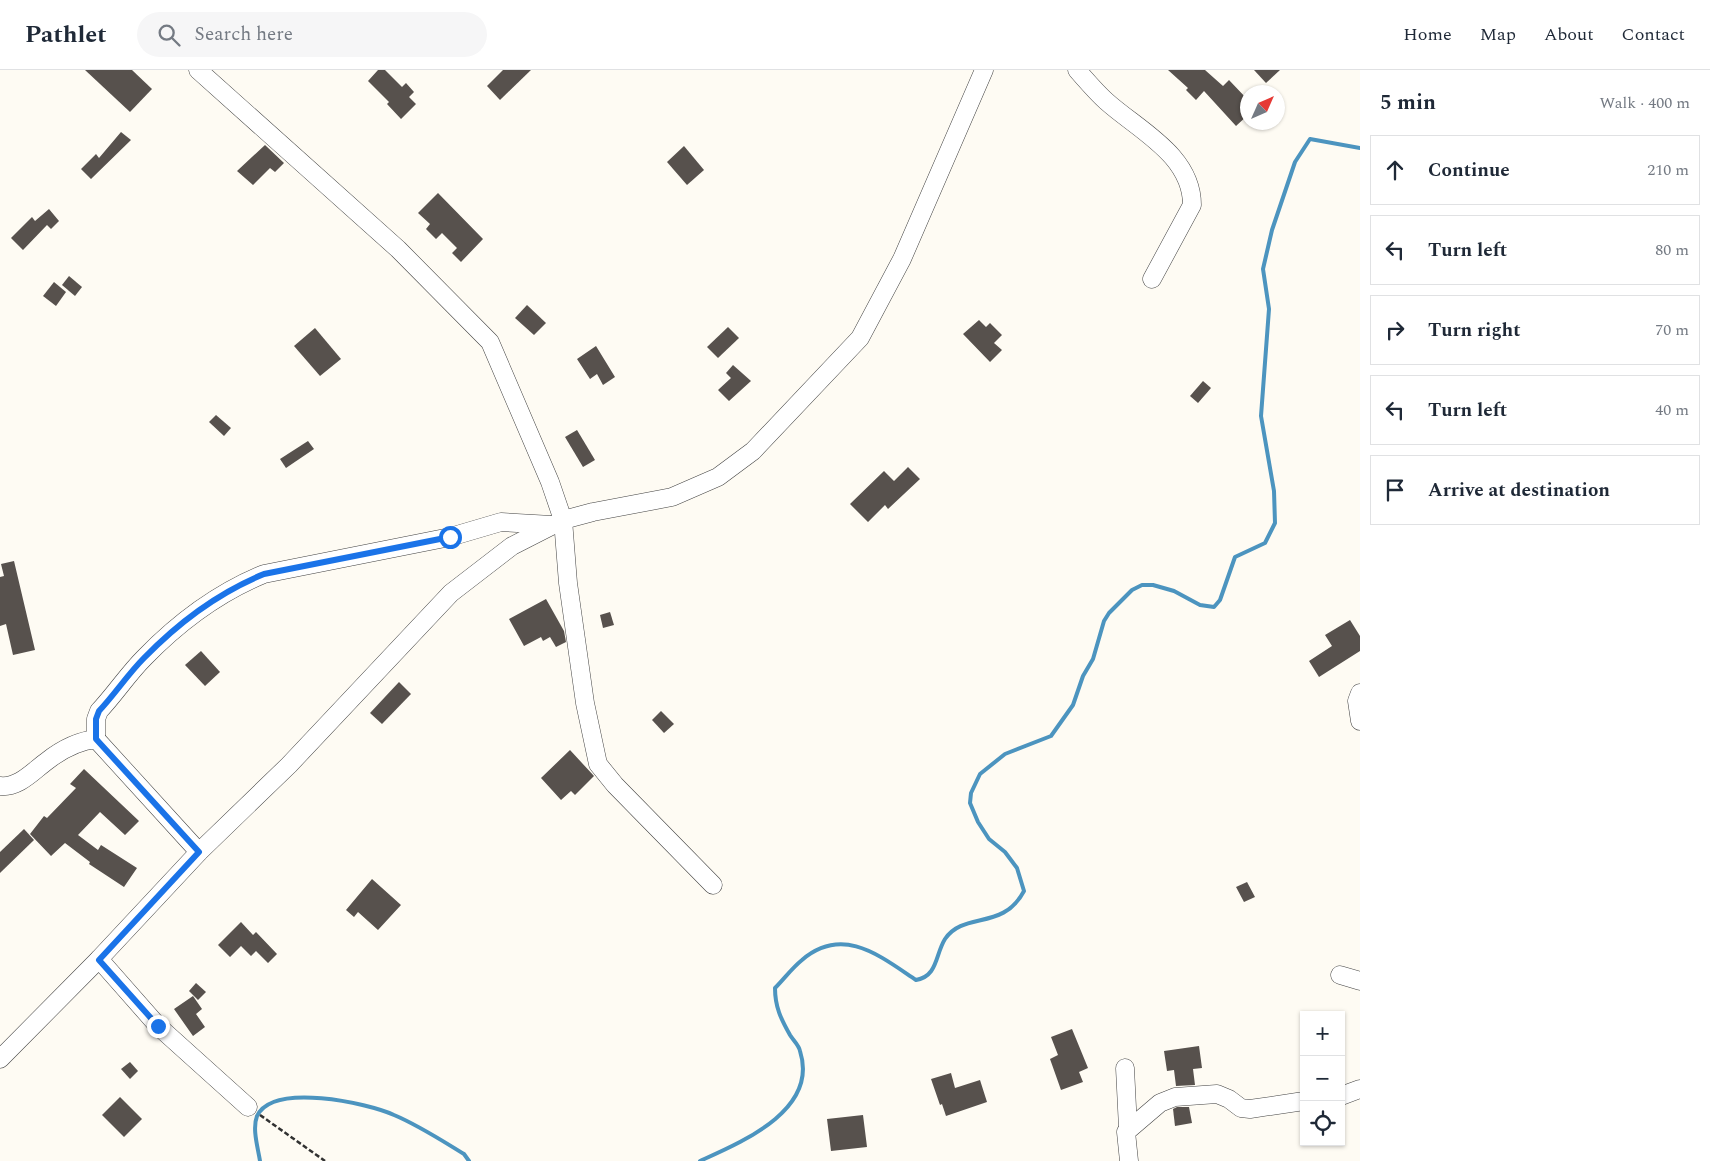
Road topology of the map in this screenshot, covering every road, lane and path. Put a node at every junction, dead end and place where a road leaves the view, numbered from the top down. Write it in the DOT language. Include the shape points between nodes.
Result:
graph roads {
  1 [pos="198,70"];
  2 [pos="984,70"];
  3 [pos="1077,70"];
  4 [pos="1152,279"];
  5 [pos="559,523"];
  6 [pos="1360,693"];
  7 [pos="1360,721"];
  8 [pos="96,739"];
  9 [pos="0,786"];
  10 [pos="199,852"];
  11 [pos="713,885"];
  12 [pos="99,960"];
  13 [pos="1340,975"];
  14 [pos="1360,981"];
  15 [pos="0,1058"];
  16 [pos="1125,1068"];
  17 [pos="1360,1089"];
  18 [pos="1345,1095"];
  19 [pos="1300,1102"];
  20 [pos="248,1107"];
  21 [pos="1128,1128"];
  22 [pos="325,1161"];
  23 [pos="1129,1161"];
  1 -- 5 [label="street" via="398,249 490,342 550,482"];
  2 -- 5 [label="street" via="902,259 860,338 753,451 718,476 672,497 593,512"];
  3 -- 4 [label="street" via="1106,101 1154,138 1184,172 1192,192 1192,205"];
  5 -- 8 [label="street" via="501,522 450,537 264,574 242,583 224,592 145,658 99,711"];
  5 -- 10 [label="street" via="512,546 451,593 289,766"];
  5 -- 11 [label="street" via="585,703 598,764 614,785"];
  6 -- 7 [label="street" via="1357,701"];
  8 -- 9 [label="street" via="73,745 25,778 10,786"];
  8 -- 10 [label="street"];
  10 -- 12 [label="street"];
  12 -- 15 [label="street"];
  12 -- 20 [label="street" via="158,1026"];
  13 -- 14 [label="street"];
  16 -- 21 [label="street"];
  17 -- 18 [label="street"];
  19 -- 21 [label="street" via="1250,1109 1241,1108 1217,1094 1175,1097 1160,1103"];
  20 -- 22 [label="path"];
  21 -- 23 [label="street" via="1125,1138"];
}
